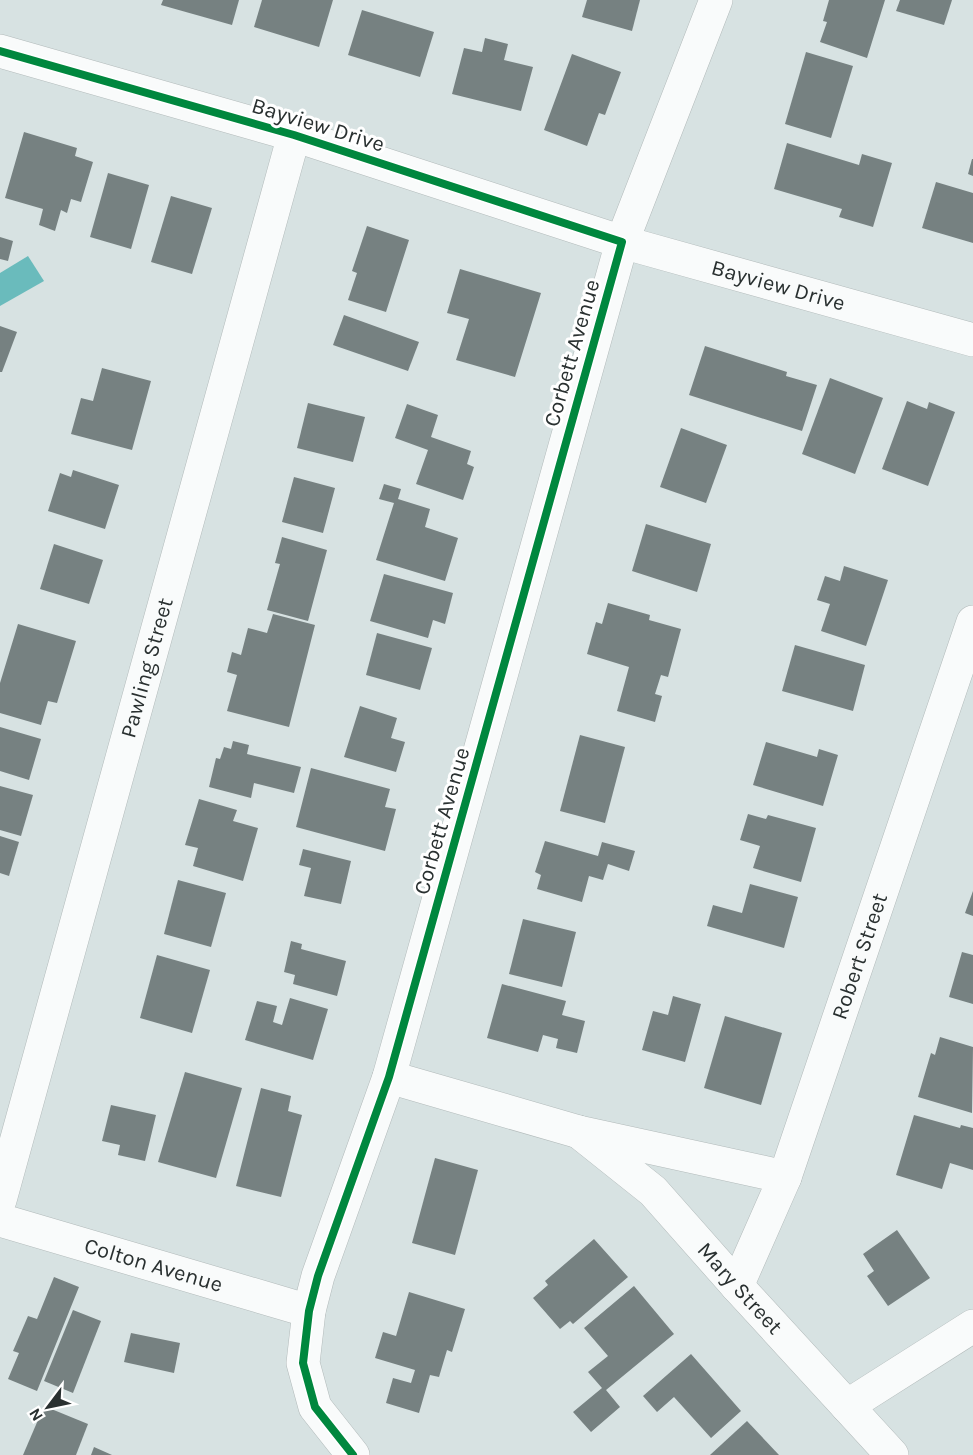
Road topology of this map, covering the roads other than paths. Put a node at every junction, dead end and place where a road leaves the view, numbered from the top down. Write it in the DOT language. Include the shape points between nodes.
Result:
graph roads {
  1 [pos="716,0"];
  2 [pos="0,51"];
  3 [pos="294,135"];
  4 [pos="622,242"];
  5 [pos="973,340"];
  6 [pos="973,622"];
  7 [pos="389,1077"];
  8 [pos="579,1132"];
  9 [pos="785,1177"];
  10 [pos="0,1200"];
  11 [pos="0,1220"];
  12 [pos="737,1286"];
  13 [pos="309,1311"];
  14 [pos="973,1326"];
  15 [pos="847,1406"];
  16 [pos="353,1455"];
  17 [pos="892,1455"];
  1 -- 4 [label="street, Corbett Avenue"];
  2 -- 3 [label="street, Bayview Drive"];
  3 -- 4 [label="street, Bayview Drive"];
  3 -- 10 [label="street, Pawling Street"];
  4 -- 5 [label="street, Bayview Drive"];
  4 -- 7 [label="street, Corbett Avenue"];
  6 -- 9 [label="street, Robert Street"];
  7 -- 8 [label="street, Mary Street"];
  7 -- 13 [label="street, Corbett Avenue"];
  8 -- 9 [label="street, Mary Street"];
  8 -- 12 [label="street, Mary Street" via="653,1191"];
  9 -- 12 [label="street, Robert Street"];
  11 -- 13 [label="street, Colton Avenue"];
  12 -- 15 [label="street, Mary Street"];
  13 -- 16 [label="street, Corbett Avenue" via="303,1363 315,1407"];
  14 -- 15 [label="street"];
  15 -- 17 [label="street, Mary Street"];
}
